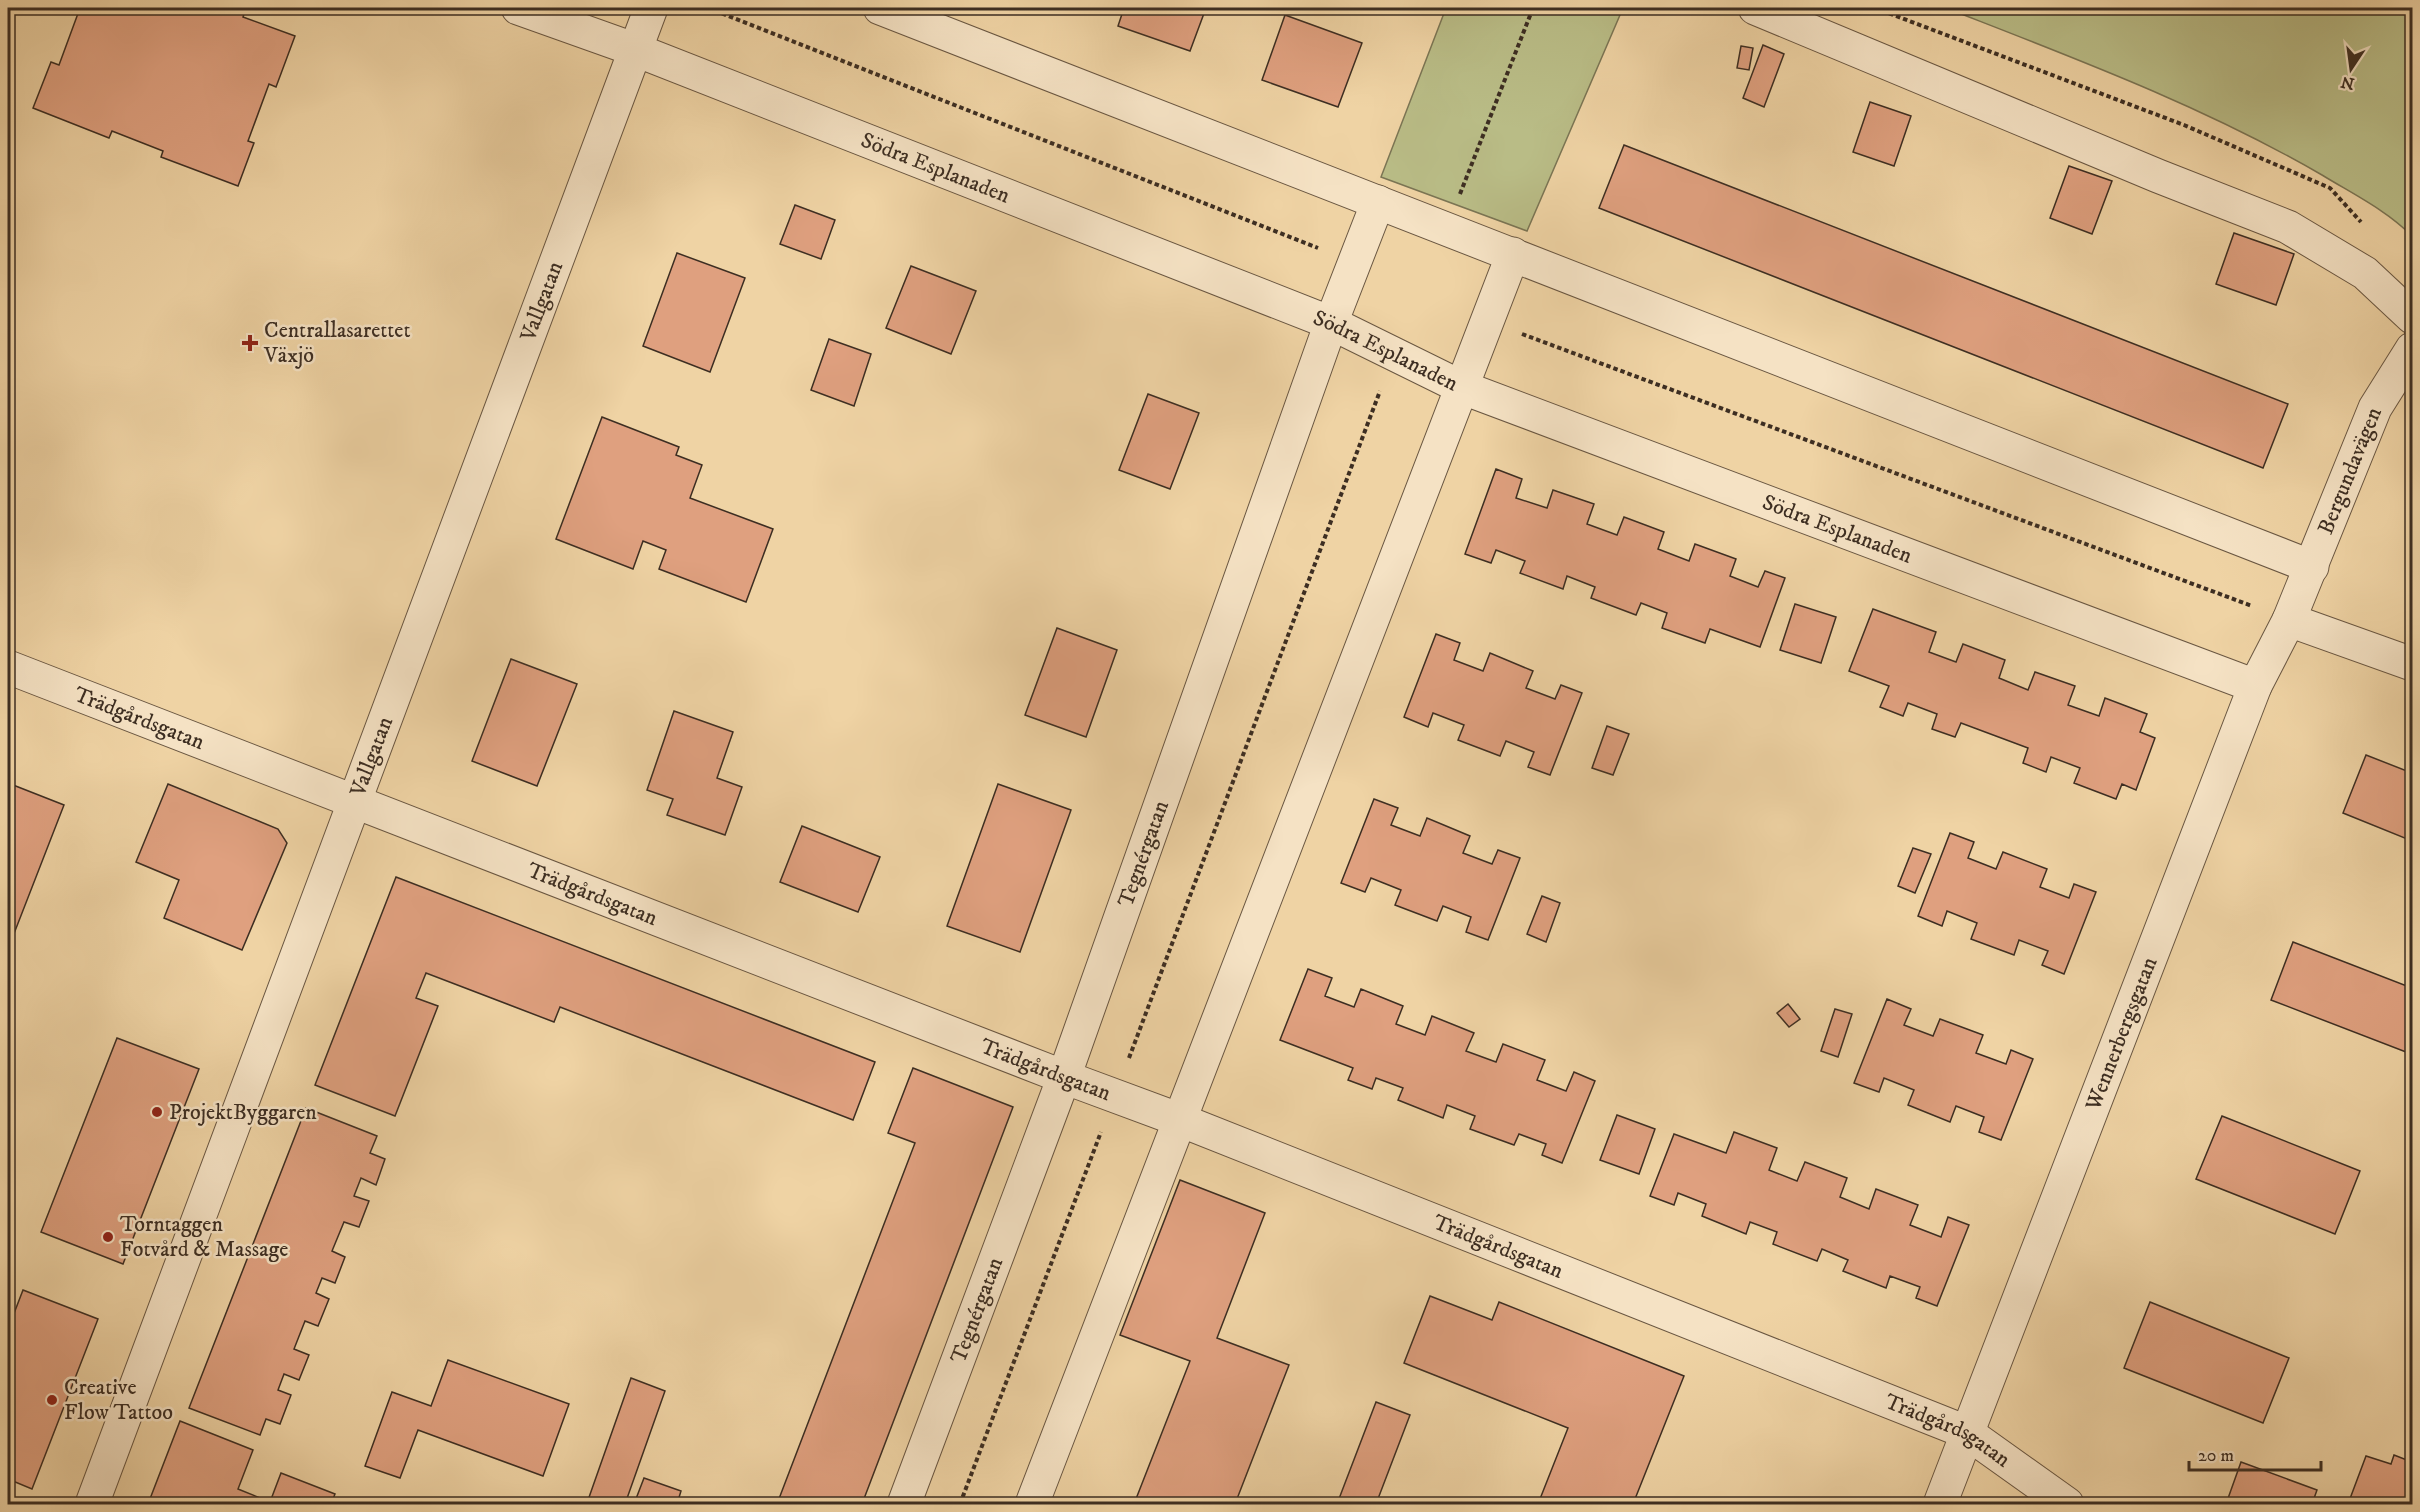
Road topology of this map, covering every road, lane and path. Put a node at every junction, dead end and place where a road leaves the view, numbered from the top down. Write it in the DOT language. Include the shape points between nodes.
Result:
graph roads {
  1 [pos="519,8"];
  2 [pos="651,8"];
  3 [pos="708,8"];
  4 [pos="880,8"];
  5 [pos="1533,8"];
  6 [pos="1755,8"];
  7 [pos="1875,8"];
  8 [pos="636,50"];
  9 [pos="1378,202"];
  10 [pos="2366,228"];
  11 [pos="1446,229"];
  12 [pos="1513,254"];
  13 [pos="1354,262"];
  14 [pos="2412,317"];
  15 [pos="1487,321"];
  16 [pos="1331,323"];
  17 [pos="2412,349"];
  18 [pos="1394,354"];
  19 [pos="1461,387"];
  20 [pos="2312,567"];
  21 [pos="2289,620"];
  22 [pos="2412,664"];
  23 [pos="8,667"];
  24 [pos="2255,686"];
  25 [pos="354,801"];
  26 [pos="1064,1077"];
  27 [pos="1115,1095"];
  28 [pos="1180,1120"];
  29 [pos="1966,1432"];
  30 [pos="92,1504"];
  31 [pos="904,1504"];
  32 [pos="960,1504"];
  33 [pos="1032,1504"];
  34 [pos="1940,1504"];
  35 [pos="2067,1504"];
  1 -- 8 [label="street, Södra Esplanaden"];
  2 -- 8 [label="street, Vallgatan"];
  3 -- 13 [label="path"];
  4 -- 9 [label="street"];
  5 -- 11 [label="path"];
  6 -- 14 [label="street" via="2288,227 2365,273"];
  7 -- 10 [label="path" via="2184,125 2330,188"];
  8 -- 16 [label="street, Södra Esplanaden"];
  8 -- 25 [label="street, Vallgatan"];
  9 -- 11 [label="street"];
  9 -- 13 [label="street, Tegnérgatan"];
  11 -- 12 [label="street"];
  12 -- 15 [label="street"];
  12 -- 20 [label="street"];
  13 -- 16 [label="street, Tegnérgatan"];
  15 -- 19 [label="street"];
  15 -- 21 [label="path"];
  16 -- 18 [label="street, Södra Esplanaden"];
  16 -- 26 [label="street, Tegnérgatan"];
  17 -- 20 [label="street, Bergundavägen" via="2375,408"];
  18 -- 19 [label="street, Södra Esplanaden"];
  18 -- 27 [label="path"];
  19 -- 24 [label="street, Södra Esplanaden"];
  19 -- 28 [label="street"];
  20 -- 21 [label="street, Wennerbergsgatan"];
  21 -- 22 [label="street"];
  21 -- 24 [label="street, Wennerbergsgatan"];
  23 -- 25 [label="street, Trädgårdsgatan"];
  24 -- 29 [label="street, Wennerbergsgatan"];
  25 -- 26 [label="street, Trädgårdsgatan"];
  25 -- 30 [label="street, Vallgatan"];
  26 -- 27 [label="street, Trädgårdsgatan"];
  26 -- 31 [label="street, Tegnérgatan"];
  27 -- 28 [label="street, Trädgårdsgatan"];
  27 -- 32 [label="path"];
  28 -- 29 [label="street, Trädgårdsgatan"];
  28 -- 33 [label="street"];
  29 -- 34 [label="street, Wennerbergsgatan"];
  29 -- 35 [label="street, Trädgårdsgatan"];
}
